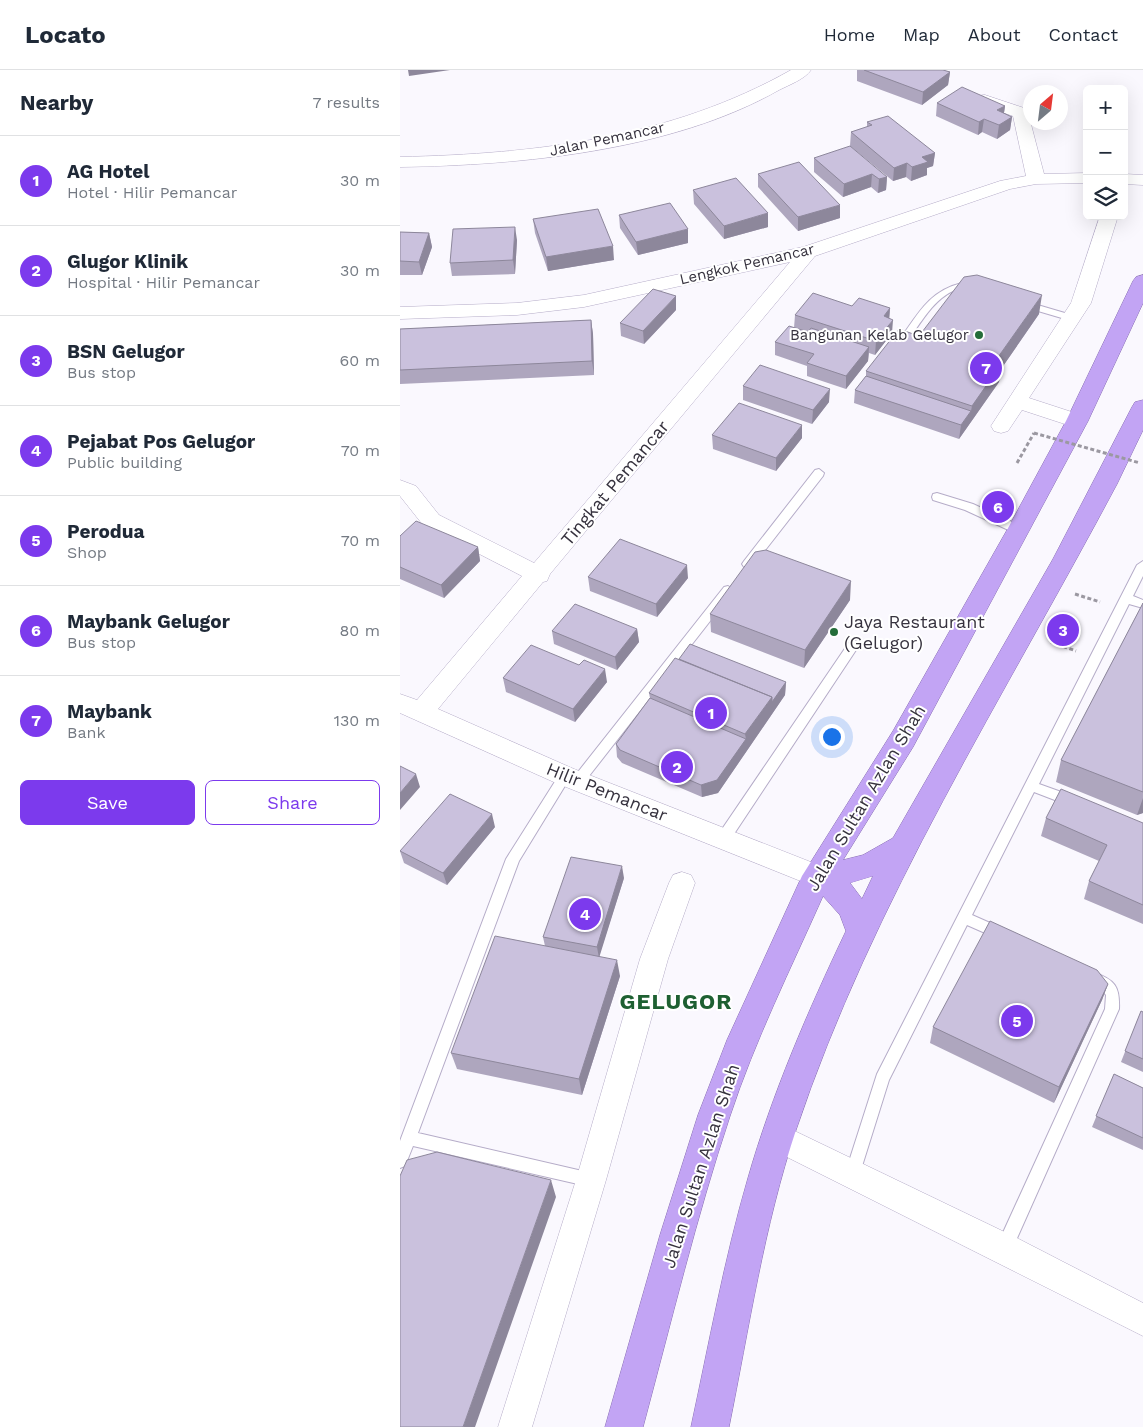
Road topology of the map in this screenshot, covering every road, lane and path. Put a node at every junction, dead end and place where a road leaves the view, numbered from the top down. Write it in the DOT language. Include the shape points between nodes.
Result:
graph roads {
  1 [pos="803,70"];
  2 [pos="985,100"];
  3 [pos="400,162"];
  4 [pos="1083,178"];
  5 [pos="1036,179"];
  6 [pos="1128,179"];
  7 [pos="1143,180"];
  8 [pos="1108,220"];
  9 [pos="808,252"];
  10 [pos="1143,282"];
  11 [pos="986,292"];
  12 [pos="1015,301"];
  13 [pos="400,313"];
  14 [pos="1072,318"];
  15 [pos="901,344"];
  16 [pos="1017,402"];
  17 [pos="1142,412"];
  18 [pos="1077,421"];
  19 [pos="1001,426"];
  20 [pos="1017,463"];
  21 [pos="1140,463"];
  22 [pos="819,473"];
  23 [pos="400,487"];
  24 [pos="937,497"];
  25 [pos="1019,530"];
  26 [pos="1143,565"];
  27 [pos="538,575"];
  28 [pos="1126,598"];
  29 [pos="1143,604"];
  30 [pos="854,644"];
  31 [pos="410,708"];
  32 [pos="572,778"];
  33 [pos="1031,786"];
  34 [pos="1085,806"];
  35 [pos="723,839"];
  36 [pos="905,845"];
  37 [pos="816,876"];
  38 [pos="682,883"];
  39 [pos="964,917"];
  40 [pos="862,932"];
  41 [pos="1017,942"];
  42 [pos="1078,971"];
  43 [pos="778,1137"];
  44 [pos="410,1138"];
  45 [pos="400,1161"];
  46 [pos="854,1174"];
  47 [pos="591,1180"];
  48 [pos="1004,1248"];
  49 [pos="1143,1320"];
  50 [pos="515,1427"];
  51 [pos="624,1427"];
  52 [pos="710,1427"];
  1 -- 3 [label="street, Jalan Pemancar" via="749,101 606,142 491,158"];
  2 -- 5 [label="street" via="1021,113"];
  4 -- 5 [label="street, Lengkok Pemancar"];
  5 -- 9 [label="street, Lengkok Pemancar" via="1006,185"];
  6 -- 7 [label="street"];
  8 -- 14 [label="street" via="1081,303"];
  9 -- 13 [label="street, Lengkok Pemancar" via="584,301 517,309"];
  9 -- 27 [label="street, Tingkat Pemancar"];
  10 -- 18 [label="highway, Jalan Sultan Azlan Shah"];
  11 -- 15 [label="lane" via="964,285 942,291"];
  12 -- 14 [label="lane"];
  14 -- 16 [label="street"];
  16 -- 18 [label="street"];
  16 -- 19 [label="street"];
  17 -- 36 [label="highway"];
  18 -- 25 [label="highway, Jalan Sultan Azlan Shah"];
  20 -- 21 [label="path, bridge" via="1034,432"];
  22 -- 32 [label="lane" via="738,577"];
  23 -- 27 [label="street" via="408,490 430,520"];
  24 -- 25 [label="lane"];
  25 -- 37 [label="highway, Jalan Sultan Azlan Shah" via="903,740"];
  26 -- 28 [label="lane"];
  27 -- 31 [label="street, Tingkat Pemancar"];
  28 -- 29 [label="lane"];
  28 -- 33 [label="lane"];
  30 -- 35 [label="lane"];
  31 -- 32 [label="street, Hilir Pemancar"];
  32 -- 35 [label="street, Hilir Pemancar"];
  32 -- 44 [label="lane" via="513,859"];
  33 -- 34 [label="lane"];
  33 -- 39 [label="lane"];
  35 -- 37 [label="street, Hilir Pemancar"];
  36 -- 37 [label="highway" via="862,870"];
  36 -- 40 [label="highway"];
  37 -- 40 [label="highway" via="832,884 842,894 858,918"];
  37 -- 51 [label="highway, Jalan Sultan Azlan Shah" via="743,1040 714,1115 677,1234"];
  38 -- 47 [label="street" via="654,959"];
  39 -- 41 [label="lane"];
  39 -- 46 [label="lane" via="882,1079"];
  40 -- 43 [label="highway" via="826,1011"];
  42 -- 48 [label="lane" via="1104,983 1113,994 1112,1009"];
  43 -- 46 [label="street"];
  43 -- 52 [label="highway" via="758,1202"];
  44 -- 45 [label="lane"];
  44 -- 47 [label="lane"];
  46 -- 48 [label="street"];
  47 -- 50 [label="street"];
  48 -- 49 [label="street"];
}
